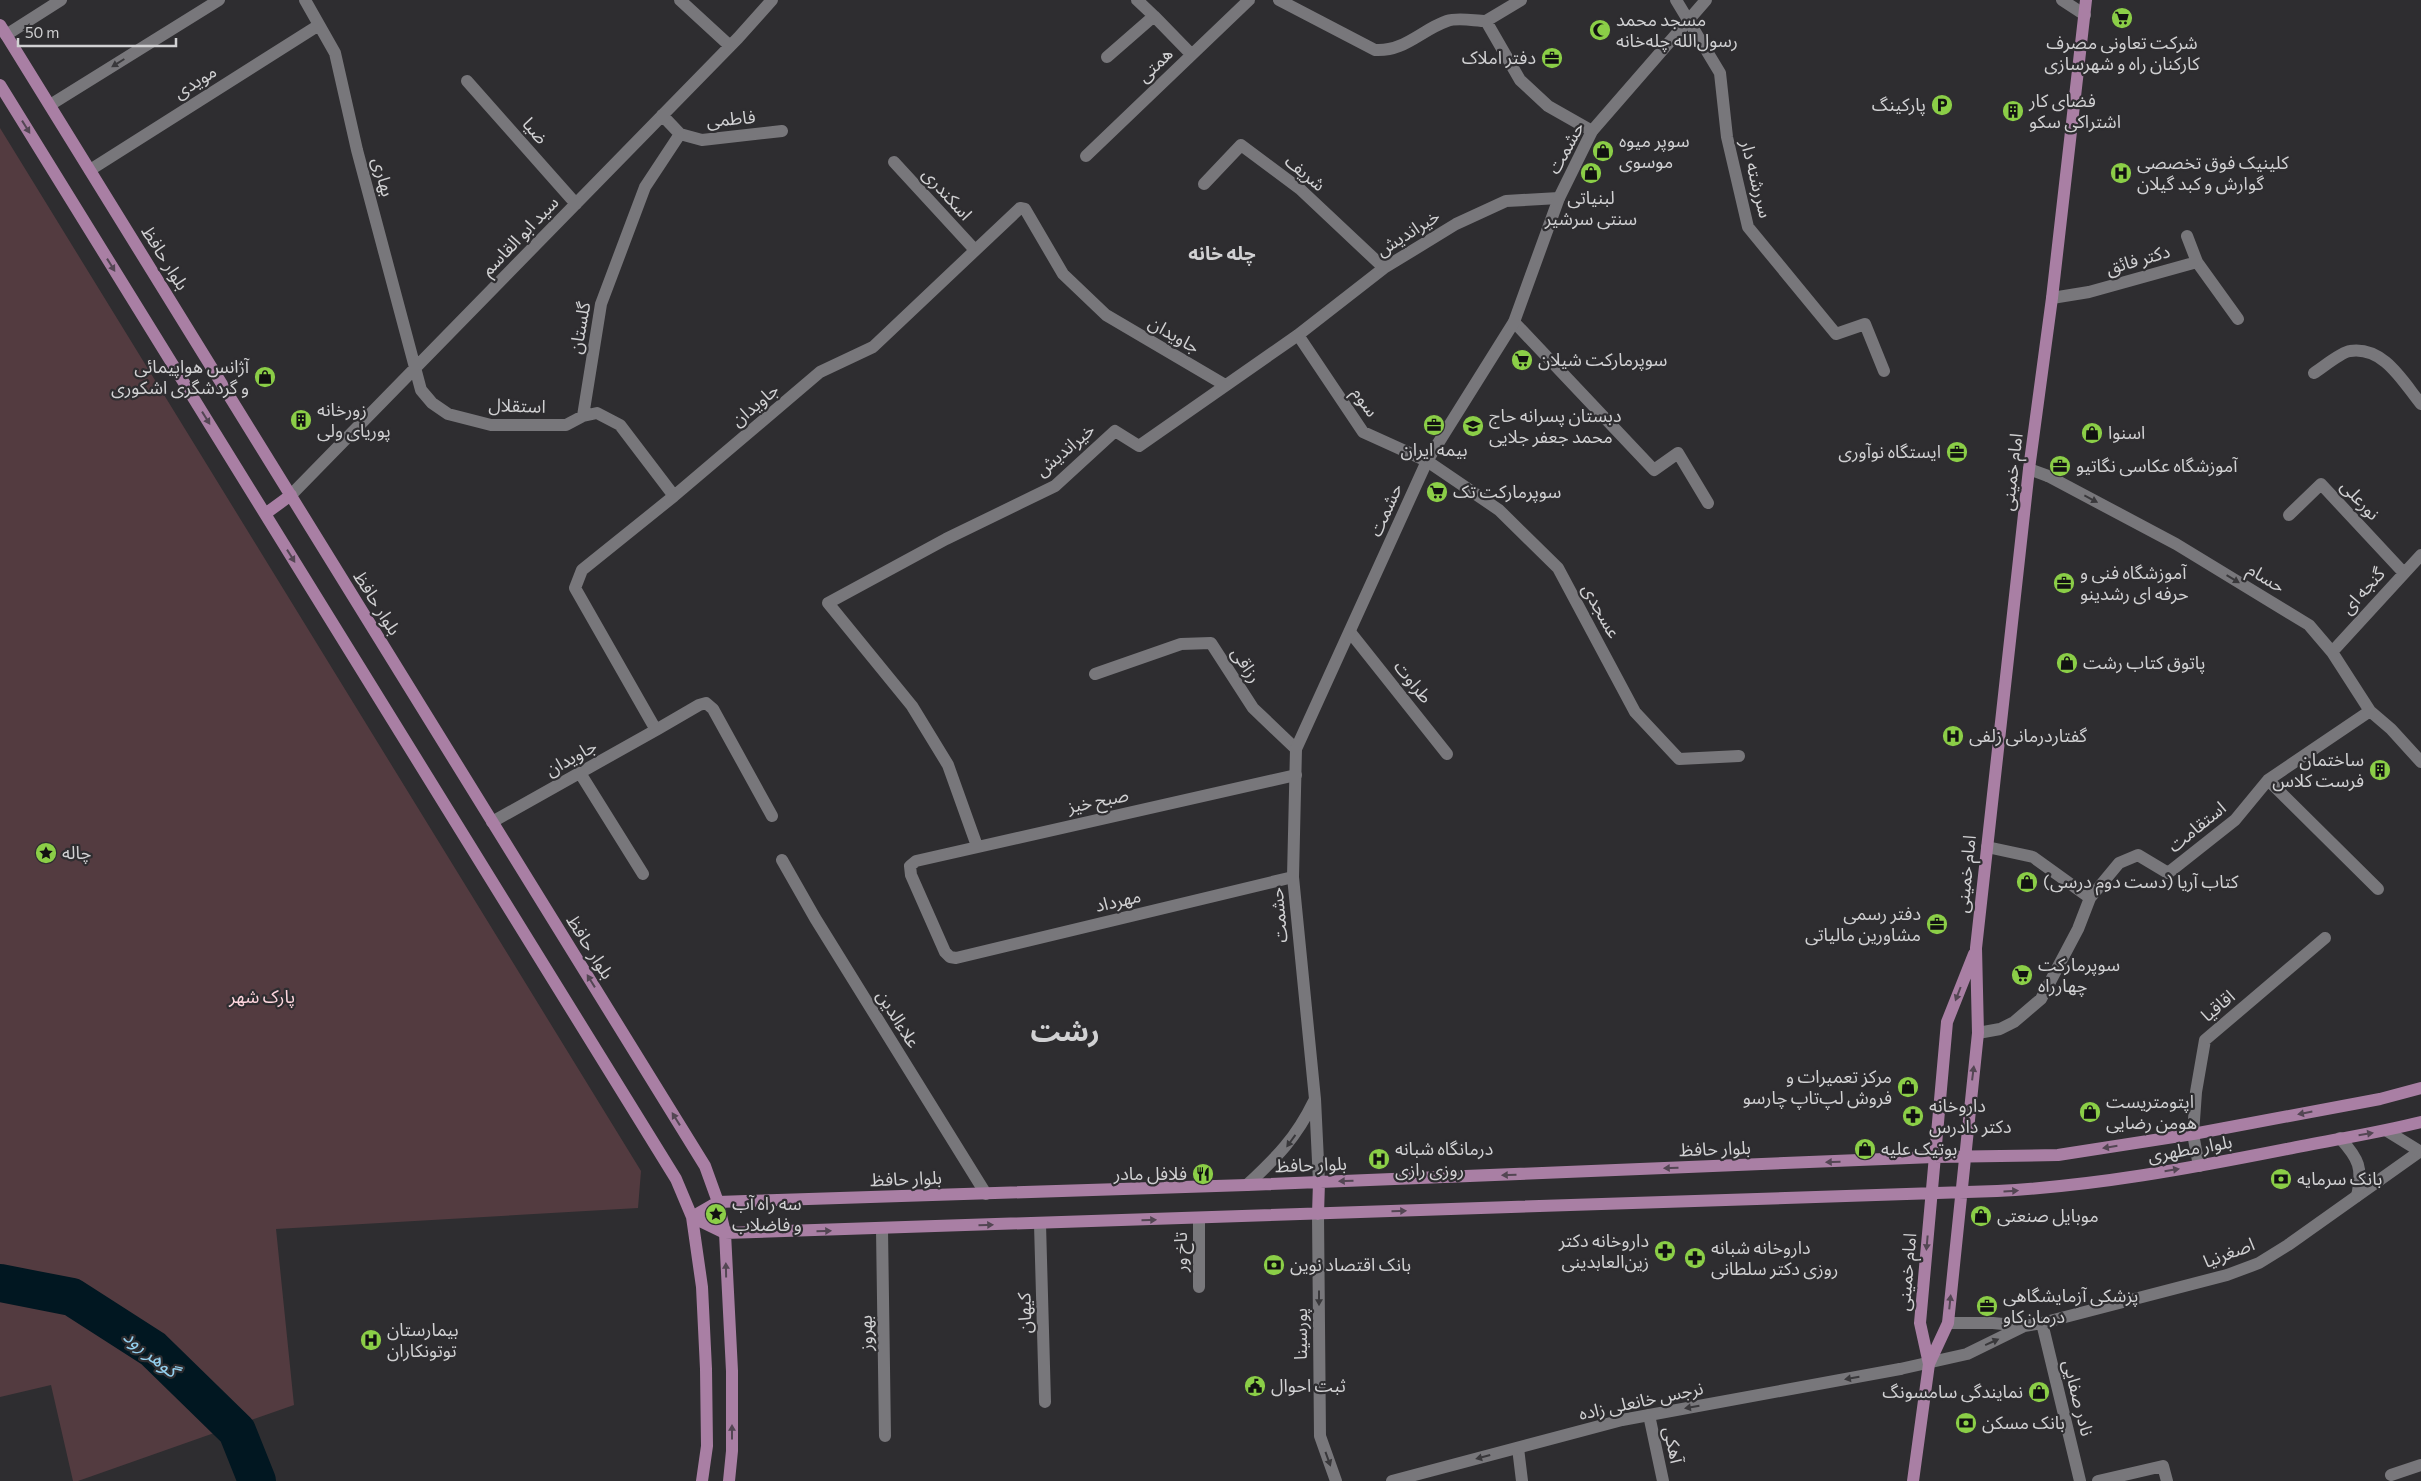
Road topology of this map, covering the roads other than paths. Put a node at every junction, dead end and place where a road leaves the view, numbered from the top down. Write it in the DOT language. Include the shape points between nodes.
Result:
graph roads {
  1 [pos="61,0"];
  2 [pos="219,0"];
  3 [pos="305,0"];
  4 [pos="680,0"];
  5 [pos="772,0"];
  6 [pos="1137,0"];
  7 [pos="1249,0"];
  8 [pos="1279,0"];
  9 [pos="1521,0"];
  10 [pos="1676,0"];
  11 [pos="1706,0"];
  12 [pos="2062,0"];
  13 [pos="2086,0"];
  14 [pos="2085,15"];
  15 [pos="1154,16"];
  16 [pos="1688,20"];
  17 [pos="1486,21"];
  18 [pos="319,25"];
  19 [pos="3,30"];
  20 [pos="730,46"];
  21 [pos="1191,54"];
  22 [pos="1107,57"];
  23 [pos="467,81"];
  24 [pos="0,85"];
  25 [pos="50,105"];
  26 [pos="662,115"];
  27 [pos="782,131"];
  28 [pos="1592,132"];
  29 [pos="680,134"];
  30 [pos="1086,156"];
  31 [pos="894,162"];
  32 [pos="90,170"];
  33 [pos="1204,184"];
  34 [pos="1559,198"];
  35 [pos="576,204"];
  36 [pos="2187,236"];
  37 [pos="975,250"];
  38 [pos="2196,262"];
  39 [pos="1384,268"];
  40 [pos="2052,298"];
  41 [pos="2238,318"];
  42 [pos="1514,322"];
  43 [pos="1298,335"];
  44 [pos="416,367"];
  45 [pos="1884,371"];
  46 [pos="2314,373"];
  47 [pos="1225,385"];
  48 [pos="2421,404"];
  49 [pos="584,416"];
  50 [pos="1427,461"];
  51 [pos="2029,469"];
  52 [pos="291,495"];
  53 [pos="674,496"];
  54 [pos="1708,503"];
  55 [pos="265,514"];
  56 [pos="2289,515"];
  57 [pos="2421,555"];
  58 [pos="2404,572"];
  59 [pos="1350,632"];
  60 [pos="2332,652"];
  61 [pos="1095,674"];
  62 [pos="2370,712"];
  63 [pos="656,730"];
  64 [pos="1296,749"];
  65 [pos="1447,754"];
  66 [pos="1738,756"];
  67 [pos="2421,762"];
  68 [pos="580,773"];
  69 [pos="1296,775"];
  70 [pos="2268,780"];
  71 [pos="772,816"];
  72 [pos="492,822"];
  73 [pos="977,846"];
  74 [pos="1987,847"];
  75 [pos="782,860"];
  76 [pos="643,874"];
  77 [pos="1293,877"];
  78 [pos="2378,889"];
  79 [pos="2090,898"];
  80 [pos="2325,938"];
  81 [pos="1976,948"];
  82 [pos="950,957"];
  83 [pos="1978,1033"];
  84 [pos="2421,1088"];
  85 [pos="1315,1099"];
  86 [pos="2421,1122"];
  87 [pos="2387,1131"];
  88 [pos="2193,1134"];
  89 [pos="2340,1138"];
  90 [pos="2420,1151"];
  91 [pos="1934,1157"];
  92 [pos="1964,1157"];
  93 [pos="2199,1166"];
  94 [pos="1319,1182"];
  95 [pos="1247,1185"];
  96 [pos="1962,1193"];
  97 [pos="986,1194"];
  98 [pos="1931,1194"];
  99 [pos="2357,1196"];
  100 [pos="718,1202"];
  101 [pos="1318,1214"];
  102 [pos="692,1217"];
  103 [pos="1199,1218"];
  104 [pos="1040,1224"];
  105 [pos="882,1229"];
  106 [pos="725,1233"];
  107 [pos="1199,1287"];
  108 [pos="1948,1323"];
  109 [pos="2042,1323"];
  110 [pos="2024,1326"];
  111 [pos="1929,1364"];
  112 [pos="1045,1402"];
  113 [pos="1649,1415"];
  114 [pos="885,1436"];
  115 [pos="1518,1448"];
  116 [pos="2421,1465"];
  117 [pos="2391,1475"];
  118 [pos="702,1481"];
  119 [pos="729,1481"];
  120 [pos="1336,1481"];
  121 [pos="1392,1481"];
  122 [pos="1522,1481"];
  123 [pos="1663,1481"];
  124 [pos="1914,1481"];
  125 [pos="2080,1481"];
  126 [pos="2098,1481"];
  127 [pos="2167,1481"];
  1 -- 19 [label="street"];
  2 -- 25 [label="street, one-way"];
  3 -- 18 [label="street, بهاری"];
  4 -- 20 [label="street"];
  5 -- 20 [label="street, سید ابو القاسم"];
  6 -- 15 [label="street"];
  7 -- 21 [label="street, همتی"];
  8 -- 17 [label="street" via="1375,50 1399,48 1448,20"];
  9 -- 17 [label="street"];
  10 -- 16 [label="street"];
  11 -- 16 [label="street, حشمت"];
  12 -- 14 [label="street"];
  13 -- 14 [label="main road, امام خمینی"];
  14 -- 40 [label="main road, امام خمینی"];
  15 -- 21 [label="street"];
  15 -- 22 [label="street"];
  16 -- 28 [label="street, حشمت"];
  16 -- 45 [label="street, سررشته دار" via="1720,73 1727,137 1748,227 1836,334 1864,324"];
  17 -- 28 [label="street" via="1520,80 1548,106"];
  18 -- 32 [label="street, مویدی"];
  18 -- 44 [label="street, بهاری" via="335,53 357,150"];
  19 -- 25 [label="main road, بلوار حافظ"];
  20 -- 26 [label="street, سید ابو القاسم"];
  21 -- 30 [label="street, همتی"];
  23 -- 35 [label="street, ضیا"];
  24 -- 55 [label="main road, one-way"];
  25 -- 32 [label="main road, بلوار حافظ"];
  26 -- 29 [label="street"];
  26 -- 35 [label="street, سید ابو القاسم"];
  27 -- 29 [label="street, فاطمی" via="702,140"];
  28 -- 34 [label="street, حشمت"];
  29 -- 49 [label="street, گلستان" via="645,187 601,304"];
  31 -- 37 [label="street, اسکندری"];
  32 -- 52 [label="main road, بلوار حافظ"];
  33 -- 39 [label="street, شریف" via="1240,146 1300,189"];
  34 -- 39 [label="street, خیراندیش" via="1506,201 1456,224"];
  34 -- 42 [label="street, حشمت"];
  35 -- 44 [label="street, سید ابو القاسم"];
  36 -- 38 [label="street"];
  37 -- 47 [label="street, جاویدان" via="1020,208 1025,209 1063,274 1106,315"];
  37 -- 53 [label="street, جاویدان" via="873,347 820,372"];
  38 -- 40 [label="street, دکتر فائق" via="2089,292"];
  38 -- 41 [label="street"];
  39 -- 43 [label="street, خیراندیش"];
  40 -- 51 [label="main road, امام خمینی"];
  42 -- 50 [label="street, حشمت"];
  42 -- 54 [label="street" via="1654,470 1678,453"];
  43 -- 47 [label="street, خیراندیش"];
  43 -- 50 [label="street, سوم" via="1363,432"];
  44 -- 49 [label="street, استقلال" via="421,390 448,414 491,425 566,425"];
  44 -- 52 [label="street, سید ابو القاسم"];
  46 -- 48 [label="street" via="2349,351 2370,352 2389,363"];
  47 -- 73 [label="street, خیراندیش" via="1139,446 1115,431 1054,486 946,539 828,603 912,706 943,756"];
  49 -- 53 [label="street" via="596,413 620,425"];
  50 -- 59 [label="street, حشمت"];
  50 -- 66 [label="street, عسجدی" via="1499,510 1558,568 1635,712 1679,759"];
  51 -- 60 [label="street, حسام, one-way" via="2176,544 2309,625"];
  51 -- 74 [label="main road, امام خمینی"];
  52 -- 55 [label="main road"];
  52 -- 72 [label="main road, بلوار حافظ"];
  53 -- 63 [label="street, جاویدان" via="582,570 575,588"];
  55 -- 102 [label="main road, one-way" via="676,1179"];
  56 -- 58 [label="street, نورعلی" via="2321,484"];
  57 -- 58 [label="street, گنجه ای"];
  58 -- 60 [label="street, گنجه ای"];
  59 -- 64 [label="street, حشمت"];
  59 -- 65 [label="street, طراوت"];
  60 -- 62 [label="street, حسام"];
  61 -- 64 [label="street, رزاقی" via="1181,644 1211,643 1254,708"];
  62 -- 67 [label="street, حسام"];
  62 -- 70 [label="street, استقامت"];
  63 -- 68 [label="street, جاویدان"];
  63 -- 71 [label="street" via="706,703 714,709"];
  64 -- 69 [label="street, حشمت"];
  68 -- 72 [label="street, جاویدان"];
  68 -- 76 [label="street"];
  69 -- 73 [label="street, صبح خیز"];
  69 -- 77 [label="street, حشمت"];
  70 -- 78 [label="street"];
  70 -- 79 [label="street, استقامت" via="2236,820 2168,873 2138,855 2119,862"];
  100 -- 72 [label="main road, بلوار حافظ, one-way" via="704,1166"];
  73 -- 82 [label="street, صبح خیز" via="916,861 910,866 945,952"];
  74 -- 79 [label="street" via="2033,857"];
  74 -- 81 [label="main road, امام خمینی"];
  75 -- 97 [label="street, علاءالدین"];
  77 -- 82 [label="street, مهرداد"];
  77 -- 85 [label="street, حشمت"];
  79 -- 83 [label="street" via="2078,930 2042,999 2014,1022 2000,1029"];
  80 -- 88 [label="street, اقاقیا" via="2205,1040"];
  81 -- 83 [label="main road, امام خمینی"];
  81 -- 91 [label="main road, امام خمینی, one-way" via="1948,1022"];
  92 -- 83 [label="main road, امام خمینی, one-way"];
  84 -- 88 [label="main road, بلوار مطهری, one-way"];
  85 -- 94 [label="street, حشمت"];
  85 -- 95 [label="street, one-way" via="1285,1149"];
  86 -- 87 [label="main road, بلوار مطهری"];
  89 -- 87 [label="main road, بلوار مطهری, one-way"];
  87 -- 90 [label="street"];
  88 -- 92 [label="main road, بلوار مطهری, one-way" via="2058,1155"];
  88 -- 93 [label="street, اقاقیا"];
  89 -- 93 [label="main road, بلوار مطهری"];
  89 -- 99 [label="street" via="2353,1152 2362,1175"];
  90 -- 99 [label="street, اصغرنیا"];
  91 -- 92 [label="main road, بلوار حافظ"];
  91 -- 94 [label="main road, بلوار حافظ, one-way"];
  91 -- 98 [label="main road, امام خمینی"];
  92 -- 96 [label="main road, امام خمینی"];
  96 -- 93 [label="main road, بلوار مطهری, one-way" via="2061,1188"];
  94 -- 95 [label="main road, بلوار حافظ"];
  94 -- 101 [label="main road"];
  95 -- 97 [label="main road, بلوار حافظ"];
  96 -- 98 [label="main road"];
  108 -- 96 [label="main road, امام خمینی, one-way"];
  97 -- 100 [label="main road, بلوار حافظ"];
  101 -- 98 [label="main road, one-way"];
  98 -- 111 [label="main road, امام خمینی, one-way" via="1920,1323"];
  99 -- 109 [label="street, اصغرنیا" via="2288,1245 2227,1276"];
  100 -- 102 [label="main road, بلوار حافظ"];
  100 -- 106 [label="main road, بلوار حافظ"];
  101 -- 103 [label="main road"];
  101 -- 120 [label="street, پورسینا, one-way" via="1320,1436"];
  102 -- 106 [label="main road"];
  102 -- 118 [label="main road" via="702,1287 706,1368 707,1446"];
  104 -- 103 [label="main road, one-way"];
  103 -- 107 [label="street, تاخ ور"];
  105 -- 104 [label="main road, one-way"];
  104 -- 112 [label="street, کیهان"];
  106 -- 105 [label="main road, one-way"];
  105 -- 114 [label="street, بهروز"];
  119 -- 106 [label="main road, بلوار حافظ, one-way" via="732,1371"];
  108 -- 110 [label="street, اصغرنیا"];
  108 -- 111 [label="main road, امام خمینی"];
  109 -- 110 [label="street, اصغرنیا"];
  109 -- 125 [label="street, نادر صفایی"];
  111 -- 110 [label="street, اصغرنیا, one-way" via="1967,1354"];
  111 -- 113 [label="street, نرجس خانعلی زاده, one-way"];
  111 -- 124 [label="main road, امام خمینی"];
  113 -- 115 [label="street, نرجس خانعلی زاده"];
  113 -- 123 [label="street, آهکی"];
  115 -- 121 [label="street, نرجس خانعلی زاده, one-way"];
  115 -- 122 [label="street"];
  116 -- 117 [label="street"];
  126 -- 127 [label="street" via="2163,1466"];
}
